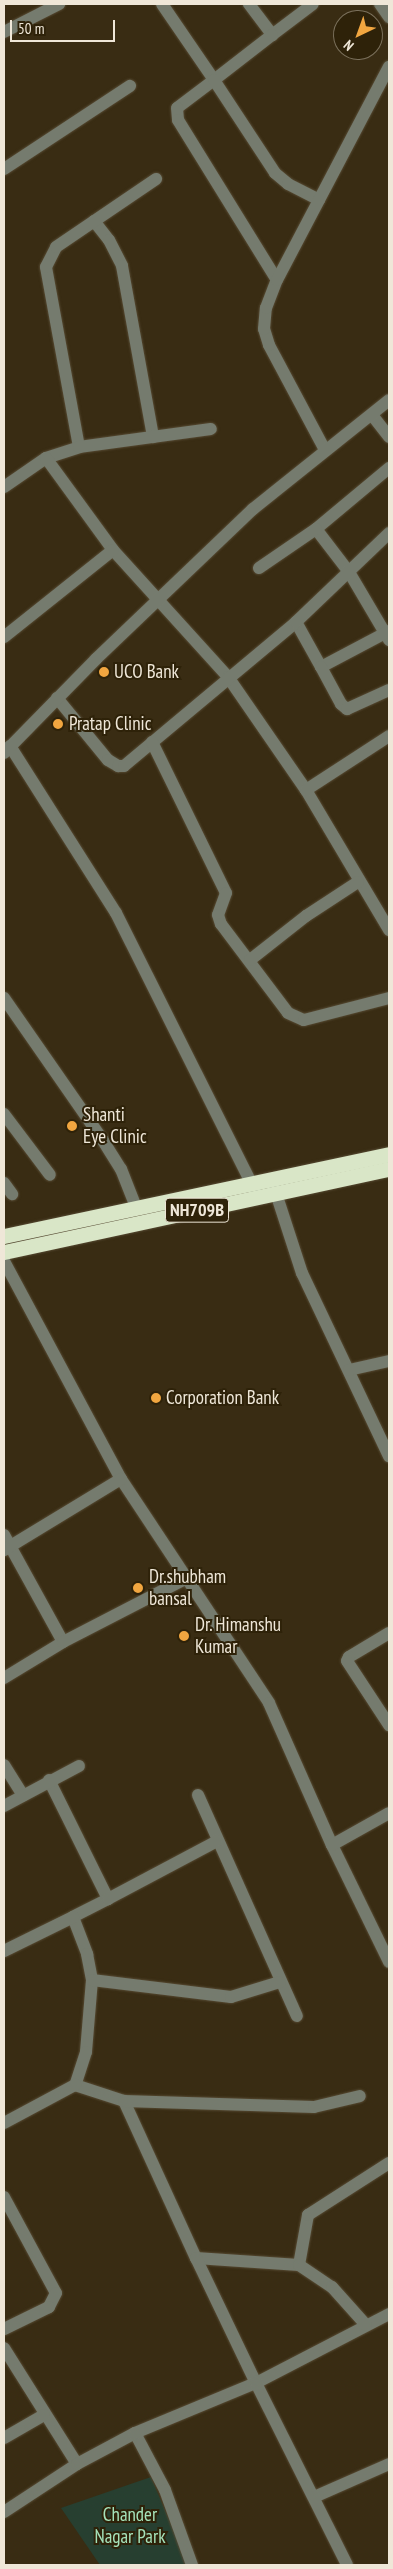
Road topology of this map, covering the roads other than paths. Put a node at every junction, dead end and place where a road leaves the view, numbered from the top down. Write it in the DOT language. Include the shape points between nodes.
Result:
graph roads {
  1 [pos="59,4"];
  2 [pos="162,4"];
  3 [pos="249,4"];
  4 [pos="313,4"];
  5 [pos="380,4"];
  6 [pos="389,17"];
  7 [pos="4,32"];
  8 [pos="272,35"];
  9 [pos="389,67"];
  10 [pos="214,80"];
  11 [pos="130,86"];
  12 [pos="4,169"];
  13 [pos="156,179"];
  14 [pos="319,200"];
  15 [pos="94,221"];
  16 [pos="277,280"];
  17 [pos="389,400"];
  18 [pos="372,415"];
  19 [pos="211,429"];
  20 [pos="153,437"];
  21 [pos="389,437"];
  22 [pos="79,446"];
  23 [pos="326,450"];
  24 [pos="46,458"];
  25 [pos="389,468"];
  26 [pos="4,487"];
  27 [pos="316,529"];
  28 [pos="389,533"];
  29 [pos="113,550"];
  30 [pos="258,568"];
  31 [pos="348,572"];
  32 [pos="159,599"];
  33 [pos="296,622"];
  34 [pos="388,635"];
  35 [pos="4,637"];
  36 [pos="321,667"];
  37 [pos="228,677"];
  38 [pos="389,690"];
  39 [pos="57,698"];
  40 [pos="389,736"];
  41 [pos="152,742"];
  42 [pos="7,749"];
  43 [pos="306,790"];
  44 [pos="358,882"];
  45 [pos="389,930"];
  46 [pos="250,960"];
  47 [pos="4,998"];
  48 [pos="389,998"];
  49 [pos="4,1114"];
  50 [pos="389,1154"];
  51 [pos="389,1169"];
  52 [pos="50,1175"];
  53 [pos="272,1179"];
  54 [pos="4,1183"];
  55 [pos="255,1190"];
  56 [pos="12,1194"];
  57 [pos="275,1195"];
  58 [pos="136,1207"];
  59 [pos="4,1236"];
  60 [pos="4,1252"];
  61 [pos="4,1261"];
  62 [pos="389,1361"];
  63 [pos="349,1370"];
  64 [pos="389,1456"];
  65 [pos="122,1479"];
  66 [pos="6,1543"];
  67 [pos="185,1579"];
  68 [pos="389,1633"];
  69 [pos="63,1642"];
  70 [pos="4,1678"];
  71 [pos="389,1725"];
  72 [pos="4,1765"];
  73 [pos="79,1766"];
  74 [pos="49,1780"];
  75 [pos="23,1794"];
  76 [pos="198,1795"];
  77 [pos="4,1806"];
  78 [pos="389,1813"];
  79 [pos="217,1841"];
  80 [pos="332,1845"];
  81 [pos="108,1900"];
  82 [pos="73,1917"];
  83 [pos="4,1951"];
  84 [pos="389,1962"];
  85 [pos="92,1980"];
  86 [pos="280,1982"];
  87 [pos="297,2016"];
  88 [pos="75,2085"];
  89 [pos="360,2096"];
  90 [pos="124,2101"];
  91 [pos="4,2123"];
  92 [pos="389,2163"];
  93 [pos="4,2197"];
  94 [pos="196,2258"];
  95 [pos="299,2265"];
  96 [pos="389,2314"];
  97 [pos="366,2326"];
  98 [pos="4,2328"];
  99 [pos="4,2348"];
  100 [pos="256,2383"];
  101 [pos="44,2415"];
  102 [pos="135,2433"];
  103 [pos="4,2438"];
  104 [pos="77,2464"];
  105 [pos="389,2464"];
  106 [pos="314,2497"];
  107 [pos="4,2512"];
  108 [pos="192,2565"];
  109 [pos="347,2565"];
  1 -- 7 [label="street"];
  2 -- 10 [label="street"];
  3 -- 8 [label="street"];
  4 -- 8 [label="street"];
  5 -- 6 [label="street"];
  8 -- 10 [label="street"];
  9 -- 14 [label="street"];
  10 -- 14 [label="street" via="275,173 288,184"];
  10 -- 16 [label="street" via="177,108 178,120"];
  11 -- 12 [label="street"];
  13 -- 15 [label="street"];
  14 -- 16 [label="street"];
  15 -- 20 [label="street" via="109,240 122,266"];
  15 -- 22 [label="street" via="56,246 46,267"];
  16 -- 23 [label="street" via="266,308 264,329 269,345"];
  17 -- 18 [label="street"];
  18 -- 21 [label="street"];
  18 -- 23 [label="street"];
  19 -- 20 [label="street"];
  20 -- 22 [label="street"];
  22 -- 24 [label="street"];
  23 -- 32 [label="street" via="253,509"];
  24 -- 26 [label="street"];
  24 -- 29 [label="street"];
  25 -- 27 [label="street"];
  27 -- 30 [label="street"];
  27 -- 31 [label="street"];
  28 -- 31 [label="street"];
  29 -- 32 [label="street"];
  29 -- 35 [label="street"];
  31 -- 33 [label="street"];
  31 -- 34 [label="street"];
  32 -- 37 [label="street"];
  32 -- 39 [label="street"];
  33 -- 36 [label="street"];
  33 -- 37 [label="street"];
  34 -- 36 [label="street"];
  36 -- 38 [label="street" via="347,709"];
  37 -- 41 [label="street"];
  37 -- 43 [label="street"];
  39 -- 41 [label="street" via="108,760 118,766 133,761"];
  39 -- 42 [label="street"];
  40 -- 43 [label="street"];
  41 -- 46 [label="street" via="226,893 218,915 221,924"];
  42 -- 55 [label="street" via="116,912"];
  43 -- 44 [label="street"];
  44 -- 45 [label="street"];
  44 -- 46 [label="street" via="306,916"];
  46 -- 48 [label="street" via="288,1013 297,1019"];
  47 -- 58 [label="street" via="121,1169"];
  49 -- 52 [label="street"];
  50 -- 53 [label="highway, NH709B"];
  51 -- 57 [label="highway, NH709B"];
  53 -- 55 [label="highway, NH709B"];
  53 -- 57 [label="street"];
  54 -- 56 [label="street"];
  55 -- 57 [label="highway, NH709B"];
  55 -- 58 [label="highway, NH709B"];
  55 -- 60 [label="highway, NH709B"];
  57 -- 63 [label="street" via="302,1273"];
  58 -- 59 [label="highway, NH709B"];
  61 -- 65 [label="street"];
  62 -- 63 [label="street"];
  63 -- 64 [label="street"];
  65 -- 66 [label="street"];
  65 -- 67 [label="street"];
  66 -- 69 [label="street"];
  67 -- 69 [label="street"];
  67 -- 80 [label="street" via="269,1703"];
  68 -- 71 [label="street" via="347,1661"];
  69 -- 70 [label="street"];
  72 -- 75 [label="street"];
  73 -- 74 [label="street"];
  74 -- 75 [label="street"];
  74 -- 81 [label="street"];
  75 -- 77 [label="street"];
  76 -- 79 [label="street"];
  78 -- 80 [label="street"];
  79 -- 81 [label="street"];
  79 -- 86 [label="street"];
  80 -- 84 [label="street"];
  81 -- 82 [label="street"];
  82 -- 83 [label="street"];
  82 -- 85 [label="street" via="87,1954"];
  85 -- 86 [label="street" via="231,1997"];
  85 -- 88 [label="street" via="86,2052"];
  86 -- 87 [label="street"];
  88 -- 90 [label="street"];
  88 -- 91 [label="street"];
  89 -- 90 [label="street" via="314,2106"];
  90 -- 94 [label="street"];
  92 -- 95 [label="street" via="308,2215"];
  93 -- 98 [label="street" via="56,2293 49,2307"];
  94 -- 95 [label="street"];
  94 -- 100 [label="street"];
  95 -- 97 [label="street" via="332,2286"];
  96 -- 97 [label="street"];
  97 -- 100 [label="street"];
  99 -- 101 [label="street"];
  100 -- 102 [label="street"];
  100 -- 106 [label="street"];
  101 -- 103 [label="street"];
  101 -- 104 [label="street"];
  102 -- 104 [label="street"];
  102 -- 108 [label="street" via="165,2490"];
  104 -- 107 [label="street"];
  105 -- 106 [label="street"];
  106 -- 109 [label="street"];
}
